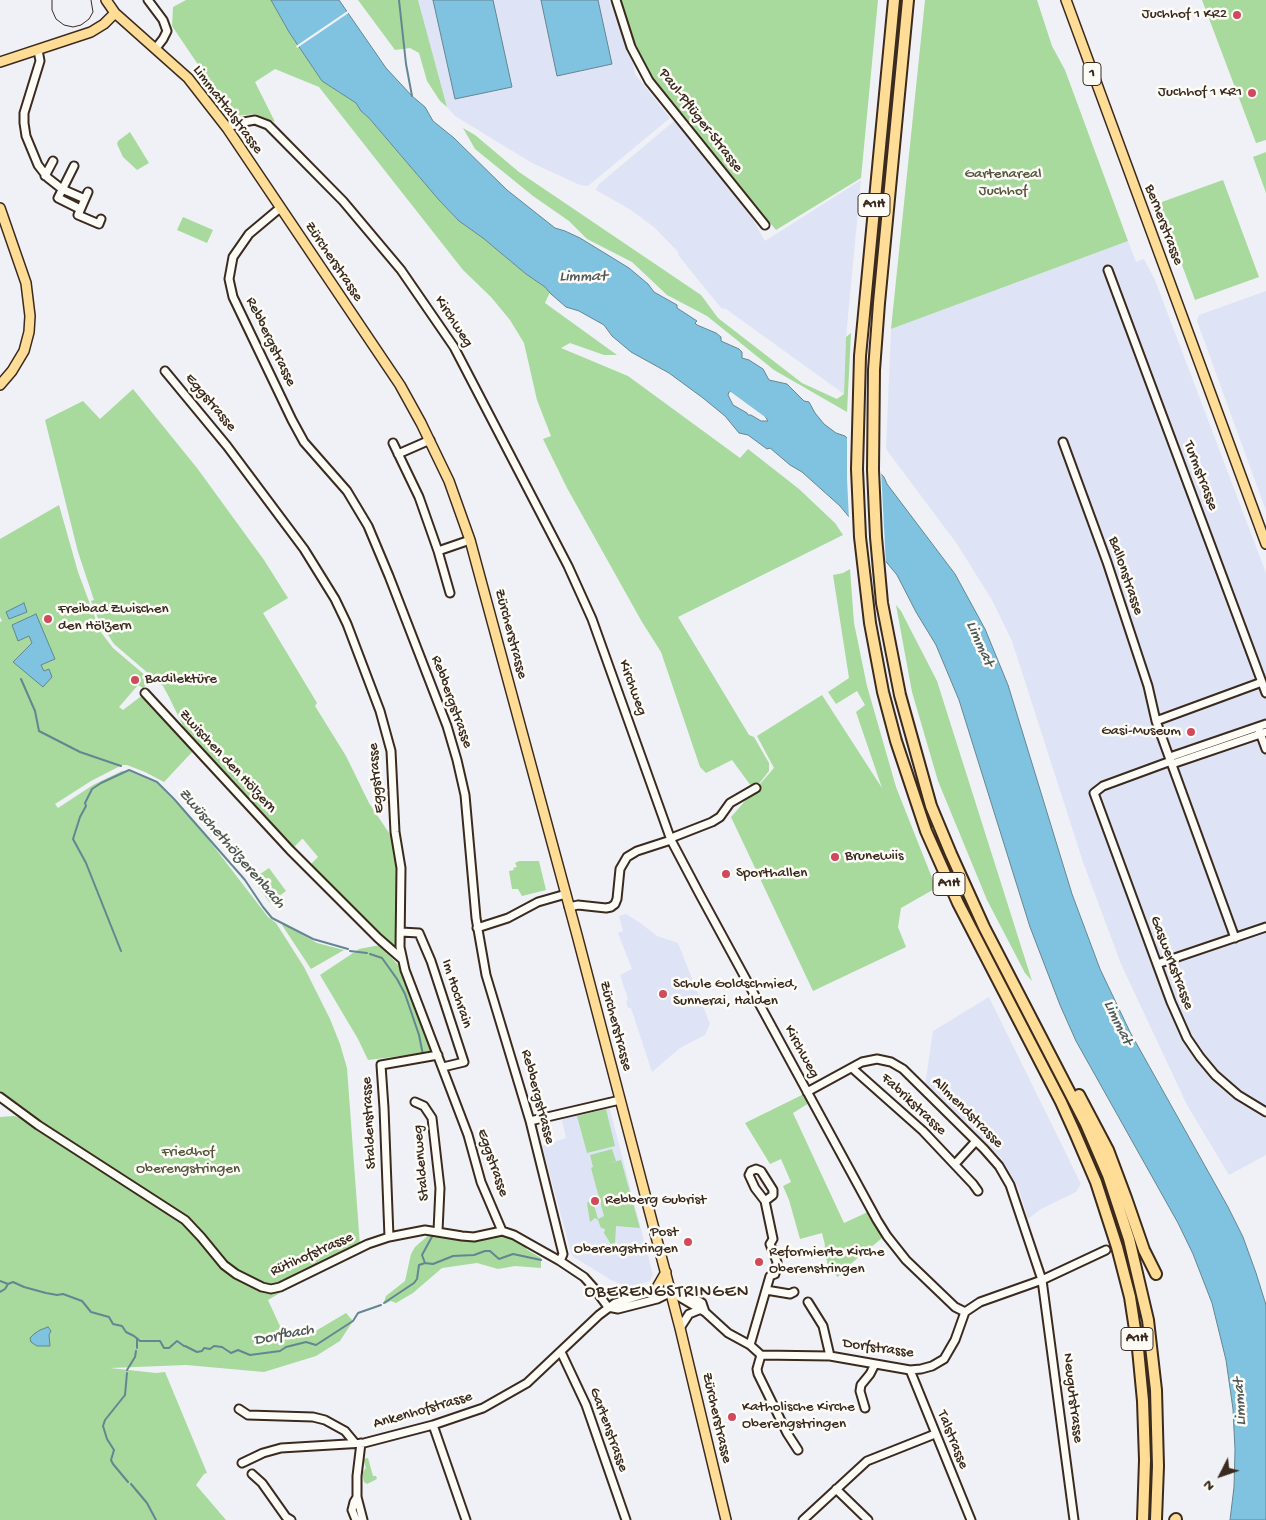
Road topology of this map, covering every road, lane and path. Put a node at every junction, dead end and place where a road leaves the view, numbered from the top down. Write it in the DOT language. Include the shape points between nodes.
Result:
graph roads {
  1 [pos="106,0"];
  2 [pos="148,0"];
  3 [pos="616,0"];
  4 [pos="894,0"];
  5 [pos="908,0"];
  6 [pos="1066,0"];
  7 [pos="115,14"];
  8 [pos="156,48"];
  9 [pos="38,50"];
  10 [pos="0,62"];
  11 [pos="227,128"];
  12 [pos="53,161"];
  13 [pos="74,166"];
  14 [pos="45,176"];
  15 [pos="62,189"];
  16 [pos="278,205"];
  17 [pos="0,208"];
  18 [pos="80,209"];
  19 [pos="101,219"];
  20 [pos="765,225"];
  21 [pos="1108,270"];
  22 [pos="165,371"];
  23 [pos="0,385"];
  24 [pos="430,440"];
  25 [pos="1063,442"];
  26 [pos="393,443"];
  27 [pos="398,454"];
  28 [pos="470,540"];
  29 [pos="1266,544"];
  30 [pos="438,551"];
  31 [pos="450,593"];
  32 [pos="1262,682"];
  33 [pos="145,693"];
  34 [pos="1266,693"];
  35 [pos="1156,721"];
  36 [pos="1266,724"];
  37 [pos="1262,731"];
  38 [pos="1266,749"];
  39 [pos="1171,761"];
  40 [pos="756,788"];
  41 [pos="671,839"];
  42 [pos="566,894"];
  43 [pos="569,906"];
  44 [pos="1266,927"];
  45 [pos="477,928"];
  46 [pos="401,932"];
  47 [pos="1235,938"];
  48 [pos="402,959"];
  49 [pos="1157,964"];
  50 [pos="1009,973"];
  51 [pos="438,1055"];
  52 [pos="443,1067"];
  53 [pos="852,1068"];
  54 [pos="807,1092"];
  55 [pos="0,1097"];
  56 [pos="620,1100"];
  57 [pos="415,1102"];
  58 [pos="1266,1112"];
  59 [pos="530,1121"];
  60 [pos="976,1141"];
  61 [pos="955,1164"];
  62 [pos="978,1191"];
  63 [pos="765,1201"];
  64 [pos="438,1231"];
  65 [pos="502,1231"];
  66 [pos="389,1238"];
  67 [pos="1106,1250"];
  68 [pos="560,1261"];
  69 [pos="666,1272"];
  70 [pos="1156,1274"];
  71 [pos="1042,1280"];
  72 [pos="766,1290"];
  73 [pos="655,1291"];
  74 [pos="671,1292"];
  75 [pos="794,1292"];
  76 [pos="808,1302"];
  77 [pos="608,1307"];
  78 [pos="702,1311"];
  79 [pos="965,1312"];
  80 [pos="680,1328"];
  81 [pos="750,1345"];
  82 [pos="561,1352"];
  83 [pos="761,1355"];
  84 [pos="830,1356"];
  85 [pos="875,1364"];
  86 [pos="910,1370"];
  87 [pos="865,1408"];
  88 [pos="239,1409"];
  89 [pos="434,1425"];
  90 [pos="935,1434"];
  91 [pos="358,1443"];
  92 [pos="798,1450"];
  93 [pos="242,1463"];
  94 [pos="252,1474"];
  95 [pos="836,1489"];
  96 [pos="358,1497"];
  97 [pos="290,1520"];
  98 [pos="356,1520"];
  99 [pos="363,1520"];
  100 [pos="466,1520"];
  101 [pos="626,1520"];
  102 [pos="726,1520"];
  103 [pos="803,1520"];
  104 [pos="868,1520"];
  105 [pos="971,1520"];
  106 [pos="1074,1520"];
  107 [pos="1143,1520"];
  108 [pos="1156,1520"];
  1 -- 7 [label="main road, Limmattalstrasse"];
  2 -- 8 [label="street" via="167,30"];
  3 -- 20 [label="street, Paul-Pflüger-Strasse" via="632,48 649,81"];
  4 -- 107 [label="highway, A1H" via="865,295 858,410 860,537 876,658 906,774 926,831 962,910 1064,1110 1096,1182 1118,1247 1132,1306 1143,1400"];
  5 -- 50 [label="highway, A1H" via="874,370 876,537 882,603 900,695 931,806 969,894"];
  6 -- 29 [label="main road, Bernerstrasse / 1"];
  7 -- 8 [label="main road, Limmattalstrasse"];
  7 -- 9 [label="main road" via="91,32"];
  8 -- 11 [label="main road, Limmattalstrasse" via="197,88"];
  9 -- 10 [label="main road"];
  9 -- 14 [label="street" via="40,61 24,123 32,152"];
  11 -- 16 [label="main road, Limmattalstrasse"];
  11 -- 41 [label="street, Kirchweg" via="255,120 274,131 343,201 400,270 454,347 568,566 592,619"];
  12 -- 14 [label="street"];
  13 -- 15 [label="street"];
  14 -- 15 [label="street"];
  15 -- 18 [label="street" via="58,198"];
  15 -- 18 [label="street" via="86,196"];
  16 -- 24 [label="main road, Zürcherstrasse" via="405,393"];
  16 -- 45 [label="street, Rebbergstrasse" via="249,234 233,257 229,279 233,297 304,442 347,491 368,526 432,683 458,760 465,795"];
  17 -- 23 [label="main road" via="26,283 30,316 24,351"];
  18 -- 19 [label="street" via="78,214 99,224"];
  21 -- 32 [label="street, Turmstrasse"];
  22 -- 46 [label="street, Eggstrasse" via="222,439 304,549 347,624 380,710 391,751 395,832 401,868"];
  24 -- 27 [label="street"];
  24 -- 28 [label="main road, Zürcherstrasse"];
  25 -- 35 [label="street, Ballonstrasse" via="1105,556 1148,686"];
  26 -- 27 [label="street"];
  27 -- 30 [label="street" via="419,497"];
  28 -- 30 [label="street"];
  28 -- 42 [label="main road, Zürcherstrasse"];
  30 -- 31 [label="street"];
  32 -- 34 [label="street, Turmstrasse"];
  32 -- 35 [label="street"];
  33 -- 48 [label="street, Zwischen den Hölzern" via="290,850"];
  35 -- 39 [label="street, Ballonstrasse"];
  36 -- 37 [label="street"];
  37 -- 38 [label="street"];
  37 -- 39 [label="street"];
  39 -- 47 [label="street, Ballonstrasse"];
  39 -- 49 [label="street, Gaswerkstrasse" via="1104,786 1094,793"];
  40 -- 41 [label="street" via="730,803 712,822"];
  41 -- 43 [label="street" via="627,857 620,869 615,904 606,908"];
  41 -- 54 [label="street, Kirchweg"];
  42 -- 43 [label="main road, Zürcherstrasse"];
  42 -- 45 [label="street" via="538,902 508,918"];
  43 -- 56 [label="main road, Zürcherstrasse"];
  44 -- 47 [label="street"];
  45 -- 59 [label="street, Rebbergstrasse" via="486,975"];
  46 -- 48 [label="street, Eggstrasse"];
  46 -- 52 [label="street, Im Hochrain" via="419,933 464,1062"];
  47 -- 49 [label="street"];
  48 -- 51 [label="street, Eggstrasse"];
  49 -- 58 [label="street, Gaswerkstrasse" via="1181,1027 1200,1057 1230,1089"];
  50 -- 70 [label="highway" via="1095,1123 1118,1174 1146,1256"];
  50 -- 108 [label="highway, A1H" via="1086,1124 1111,1184 1136,1263 1148,1320 1156,1390"];
  51 -- 52 [label="street, Eggstrasse"];
  51 -- 66 [label="street, Staldenstrasse" via="381,1065"];
  52 -- 65 [label="street, Eggstrasse" via="481,1182"];
  53 -- 54 [label="street, Allmendstrasse"];
  53 -- 60 [label="street, Allmendstrasse" via="877,1059 896,1065"];
  53 -- 61 [label="street, Fabrikstrasse"];
  54 -- 79 [label="street, Kirchweg" via="887,1236 929,1283 954,1307"];
  55 -- 66 [label="street, Rütihofstrasse" via="184,1220 224,1265 262,1288 280,1287 368,1244"];
  56 -- 59 [label="street"];
  56 -- 69 [label="main road, Zürcherstrasse"];
  57 -- 64 [label="street, Staldenweg" via="424,1106 432,1118 440,1188"];
  59 -- 68 [label="street, Rebbergstrasse" via="563,1254"];
  60 -- 61 [label="street"];
  60 -- 71 [label="street, Allmendstrasse" via="993,1158 1010,1185"];
  61 -- 62 [label="street, Fabrikstrasse"];
  63 -- 72 [label="street" via="772,1239 770,1244 777,1262 775,1274 770,1276"];
  64 -- 65 [label="street, Rütihofstrasse" via="474,1237"];
  64 -- 66 [label="street, Rütihofstrasse" via="417,1230"];
  65 -- 68 [label="street"];
  67 -- 71 [label="street"];
  68 -- 77 [label="street" via="584,1277"];
  69 -- 73 [label="main road"];
  69 -- 74 [label="main road, Zürcherstrasse"];
  71 -- 79 [label="street" via="989,1298"];
  71 -- 106 [label="street, Neugutstrasse"];
  72 -- 75 [label="street"];
  72 -- 81 [label="street"];
  73 -- 74 [label="street"];
  73 -- 77 [label="street"];
  74 -- 77 [label="street" via="618,1309"];
  74 -- 78 [label="street"];
  74 -- 80 [label="main road, Zürcherstrasse"];
  76 -- 84 [label="street" via="822,1326"];
  77 -- 82 [label="street, Ankenhofstrasse"];
  78 -- 80 [label="street" via="689,1314"];
  78 -- 81 [label="street" via="728,1333"];
  79 -- 86 [label="street, Dorfstrasse" via="944,1359 932,1366"];
  80 -- 102 [label="main road, Zürcherstrasse"];
  81 -- 83 [label="street"];
  82 -- 89 [label="street, Ankenhofstrasse" via="527,1383 503,1398 467,1415"];
  82 -- 101 [label="street, Gartenstrasse" via="586,1405"];
  83 -- 84 [label="street, Dorfstrasse"];
  83 -- 92 [label="street" via="758,1374"];
  84 -- 85 [label="street, Dorfstrasse"];
  85 -- 86 [label="street, Dorfstrasse"];
  85 -- 87 [label="street" via="861,1385"];
  86 -- 90 [label="street, Talstrasse"];
  88 -- 91 [label="street" via="248,1415 325,1420"];
  89 -- 91 [label="street, Ankenhofstrasse"];
  89 -- 100 [label="street"];
  90 -- 95 [label="street" via="867,1461"];
  90 -- 105 [label="street, Talstrasse"];
  91 -- 93 [label="street, Ankenhofstrasse" via="281,1448"];
  91 -- 96 [label="street"];
  94 -- 97 [label="street"];
  95 -- 103 [label="street"];
  95 -- 104 [label="street"];
  96 -- 98 [label="street" via="352,1510"];
  96 -- 99 [label="street"];
}
